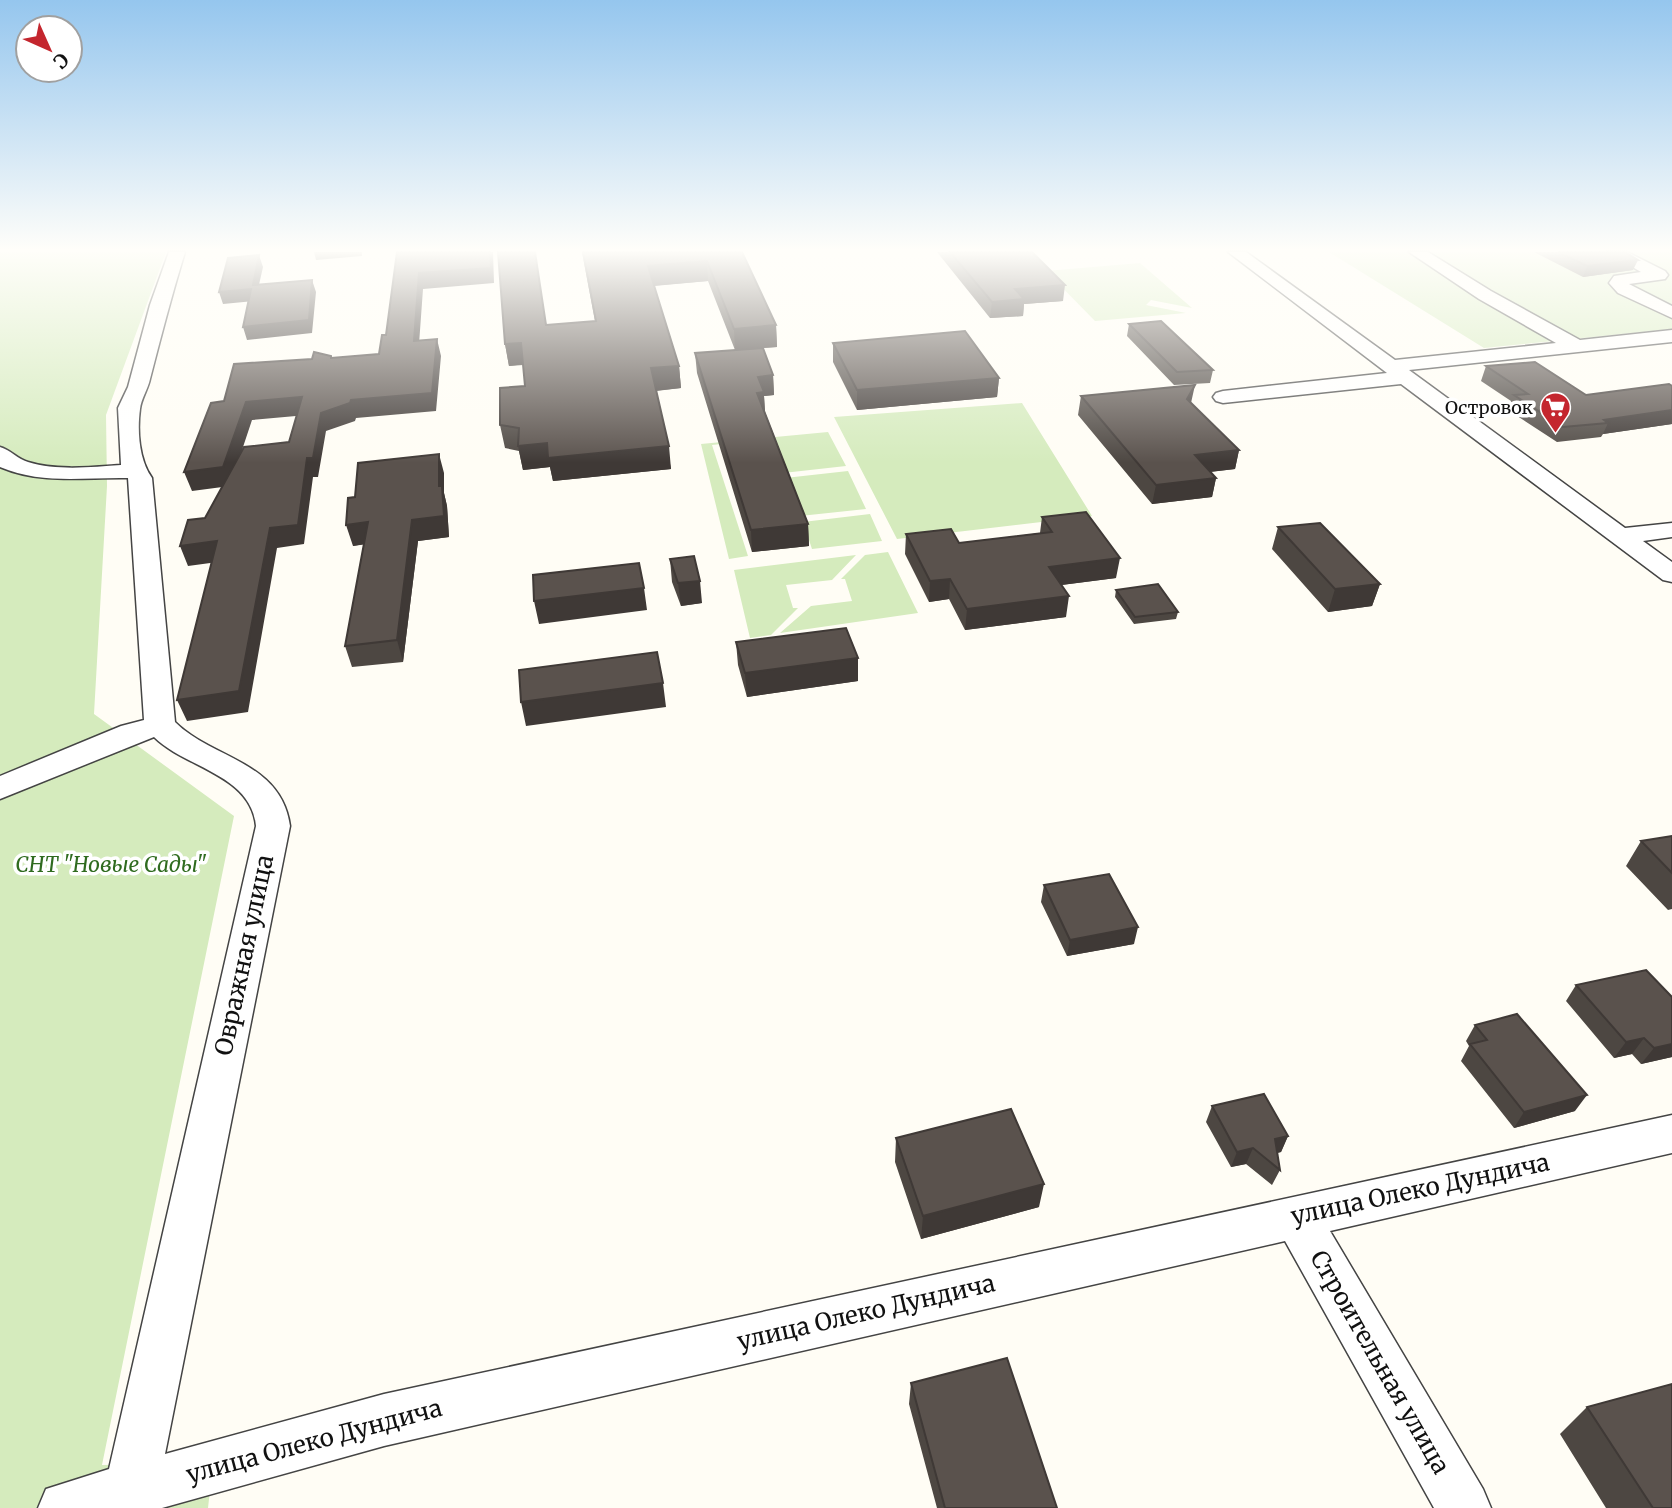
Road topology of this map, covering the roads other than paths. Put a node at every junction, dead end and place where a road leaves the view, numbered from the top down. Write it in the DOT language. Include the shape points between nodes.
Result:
graph roads {
  1 [pos="155,322"];
  2 [pos="1333,322"];
  3 [pos="1534,322"];
  4 [pos="1672,336"];
  5 [pos="1576,346"];
  6 [pos="1400,371"];
  7 [pos="1223,397"];
  8 [pos="0,454"];
  9 [pos="134,470"];
  10 [pos="1672,530"];
  11 [pos="1619,536"];
  12 [pos="1672,574"];
  13 [pos="160,725"];
  14 [pos="0,788"];
  15 [pos="1672,1134"];
  16 [pos="1296,1216"];
  17 [pos="131,1490"];
  18 [pos="65,1508"];
  19 [pos="1464,1508"];
  1 -- 9 [label="street" via="129,408"];
  2 -- 6 [label="street"];
  3 -- 5 [label="street"];
  4 -- 5 [label="street"];
  5 -- 6 [label="street"];
  6 -- 7 [label="street"];
  6 -- 11 [label="street" via="1464,419 1467,436 1515,473 1558,489"];
  8 -- 9 [label="street" via="7,464 24,470"];
  9 -- 13 [label="street" via="140,478"];
  10 -- 11 [label="street"];
  11 -- 12 [label="street"];
  13 -- 14 [label="street"];
  13 -- 17 [label="street, Овражная улица" via="247,782 270,808 273,826"];
  15 -- 16 [label="street, улица Олеко Дундича"];
  16 -- 17 [label="street, улица Олеко Дундича" via="384,1420"];
  16 -- 19 [label="street, Строительная улица"];
  17 -- 18 [label="street, улица Олеко Дундича"];
}
